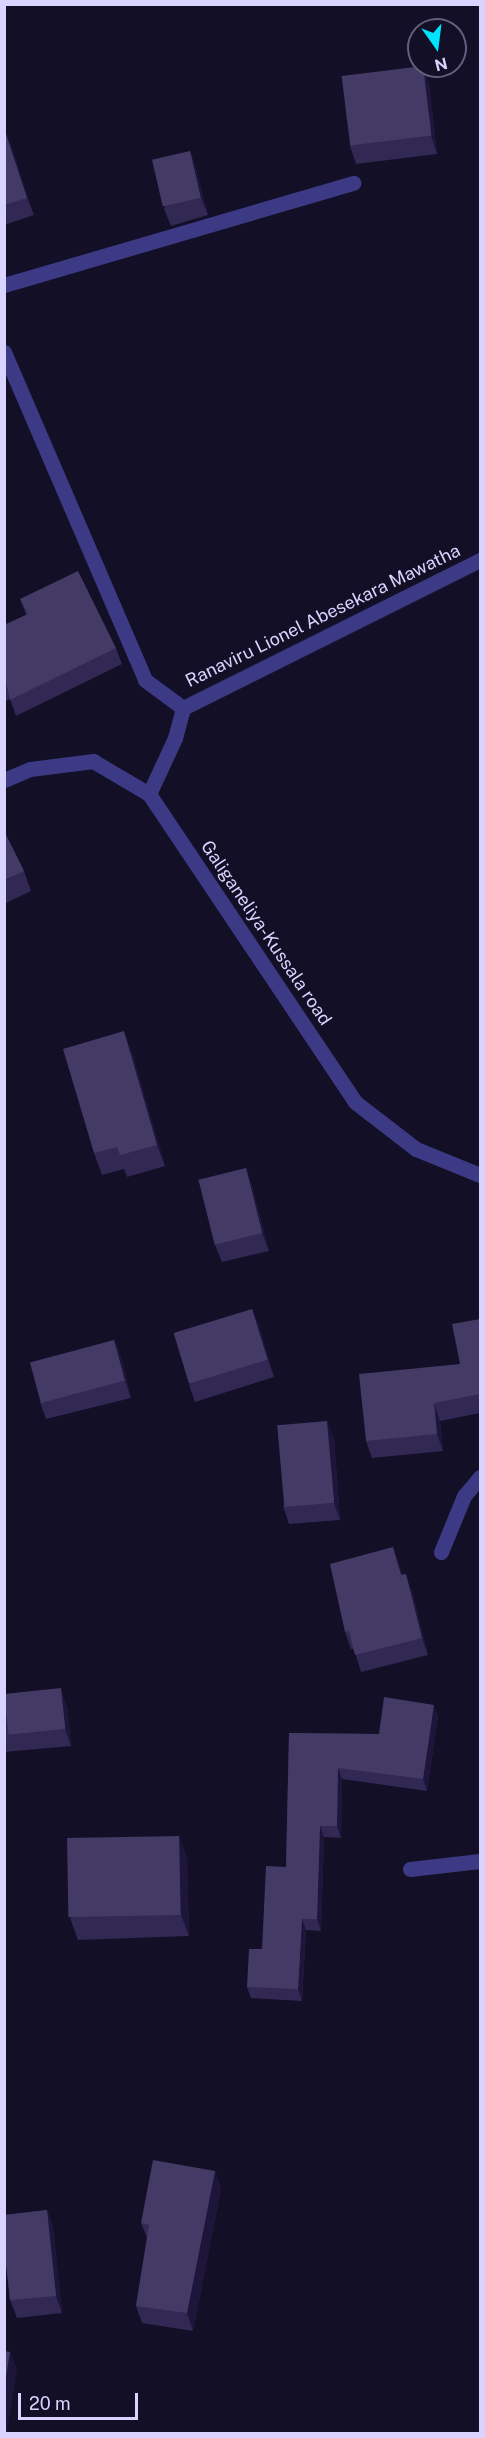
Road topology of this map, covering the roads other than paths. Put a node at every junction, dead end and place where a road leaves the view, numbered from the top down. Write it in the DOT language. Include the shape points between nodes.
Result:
graph roads {
  1 [pos="353,183"];
  2 [pos="4,285"];
  3 [pos="4,352"];
  4 [pos="480,560"];
  5 [pos="183,708"];
  6 [pos="4,780"];
  7 [pos="149,794"];
  8 [pos="480,1175"];
  9 [pos="480,1477"];
  10 [pos="441,1552"];
  11 [pos="480,1861"];
  12 [pos="410,1869"];
  1 -- 2 [label="street"];
  3 -- 5 [label="street" via="145,680"];
  4 -- 5 [label="street, Ranaviru Lionel Abesekara Mawatha"];
  5 -- 7 [label="street" via="175,738"];
  6 -- 7 [label="street, Galiganeliya-Kussala road" via="30,769 93,761"];
  7 -- 8 [label="street, Galiganeliya-Kussala road" via="355,1102 416,1149"];
  9 -- 10 [label="street" via="464,1496"];
  11 -- 12 [label="street"];
}
